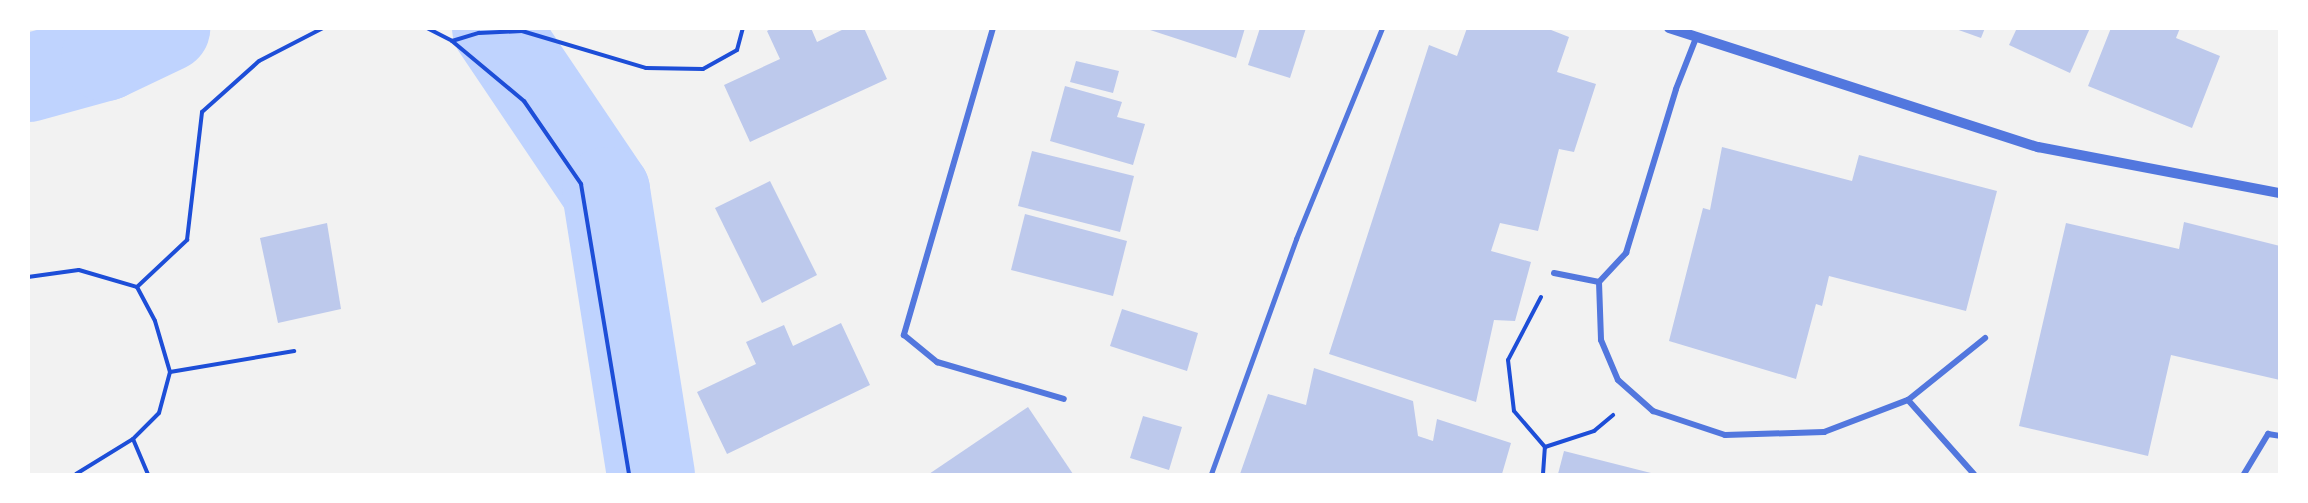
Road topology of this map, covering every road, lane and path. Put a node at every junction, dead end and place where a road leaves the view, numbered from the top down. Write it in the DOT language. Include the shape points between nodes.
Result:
graph roads {
  1 [pos="323,28"];
  2 [pos="427,28"];
  3 [pos="743,28"];
  4 [pos="993,28"];
  5 [pos="1382,28"];
  6 [pos="1669,28"];
  7 [pos="1696,38"];
  8 [pos="452,41"];
  9 [pos="2280,193"];
  10 [pos="1554,273"];
  11 [pos="28,277"];
  12 [pos="1599,282"];
  13 [pos="137,287"];
  14 [pos="1985,338"];
  15 [pos="294,351"];
  16 [pos="170,372"];
  17 [pos="1636,396"];
  18 [pos="1064,399"];
  19 [pos="1908,400"];
  20 [pos="2280,436"];
  21 [pos="133,439"];
  22 [pos="1545,447"];
  23 [pos="76,474"];
  24 [pos="148,474"];
  25 [pos="629,474"];
  26 [pos="1211,474"];
  27 [pos="1543,474"];
  28 [pos="1974,474"];
  29 [pos="2244,474"];
  1 -- 13 [label="path" via="259,61 202,112 187,240"];
  2 -- 8 [label="path"];
  3 -- 8 [label="path" via="737,50 703,69 646,68 522,31 479,33"];
  4 -- 18 [label="street" via="904,334 937,362"];
  5 -- 26 [label="lane" via="1296,239"];
  6 -- 7 [label="street"];
  7 -- 9 [label="street" via="2038,147"];
  7 -- 12 [label="street" via="1676,89 1626,252"];
  8 -- 25 [label="path" via="524,101 580,184"];
  10 -- 12 [label="street"];
  10 -- 22 [label="path" via="1508,360 1514,411"];
  11 -- 13 [label="path" via="79,270"];
  12 -- 17 [label="street" via="1600,340 1618,380"];
  13 -- 16 [label="path" via="155,321"];
  14 -- 19 [label="street"];
  15 -- 16 [label="path"];
  16 -- 21 [label="path" via="159,413"];
  17 -- 19 [label="street" via="1653,411 1725,435 1824,432"];
  17 -- 22 [label="path" via="1594,431"];
  19 -- 28 [label="street"];
  20 -- 29 [label="street" via="2268,434"];
  21 -- 23 [label="path"];
  21 -- 24 [label="path"];
  22 -- 27 [label="path"];
}
